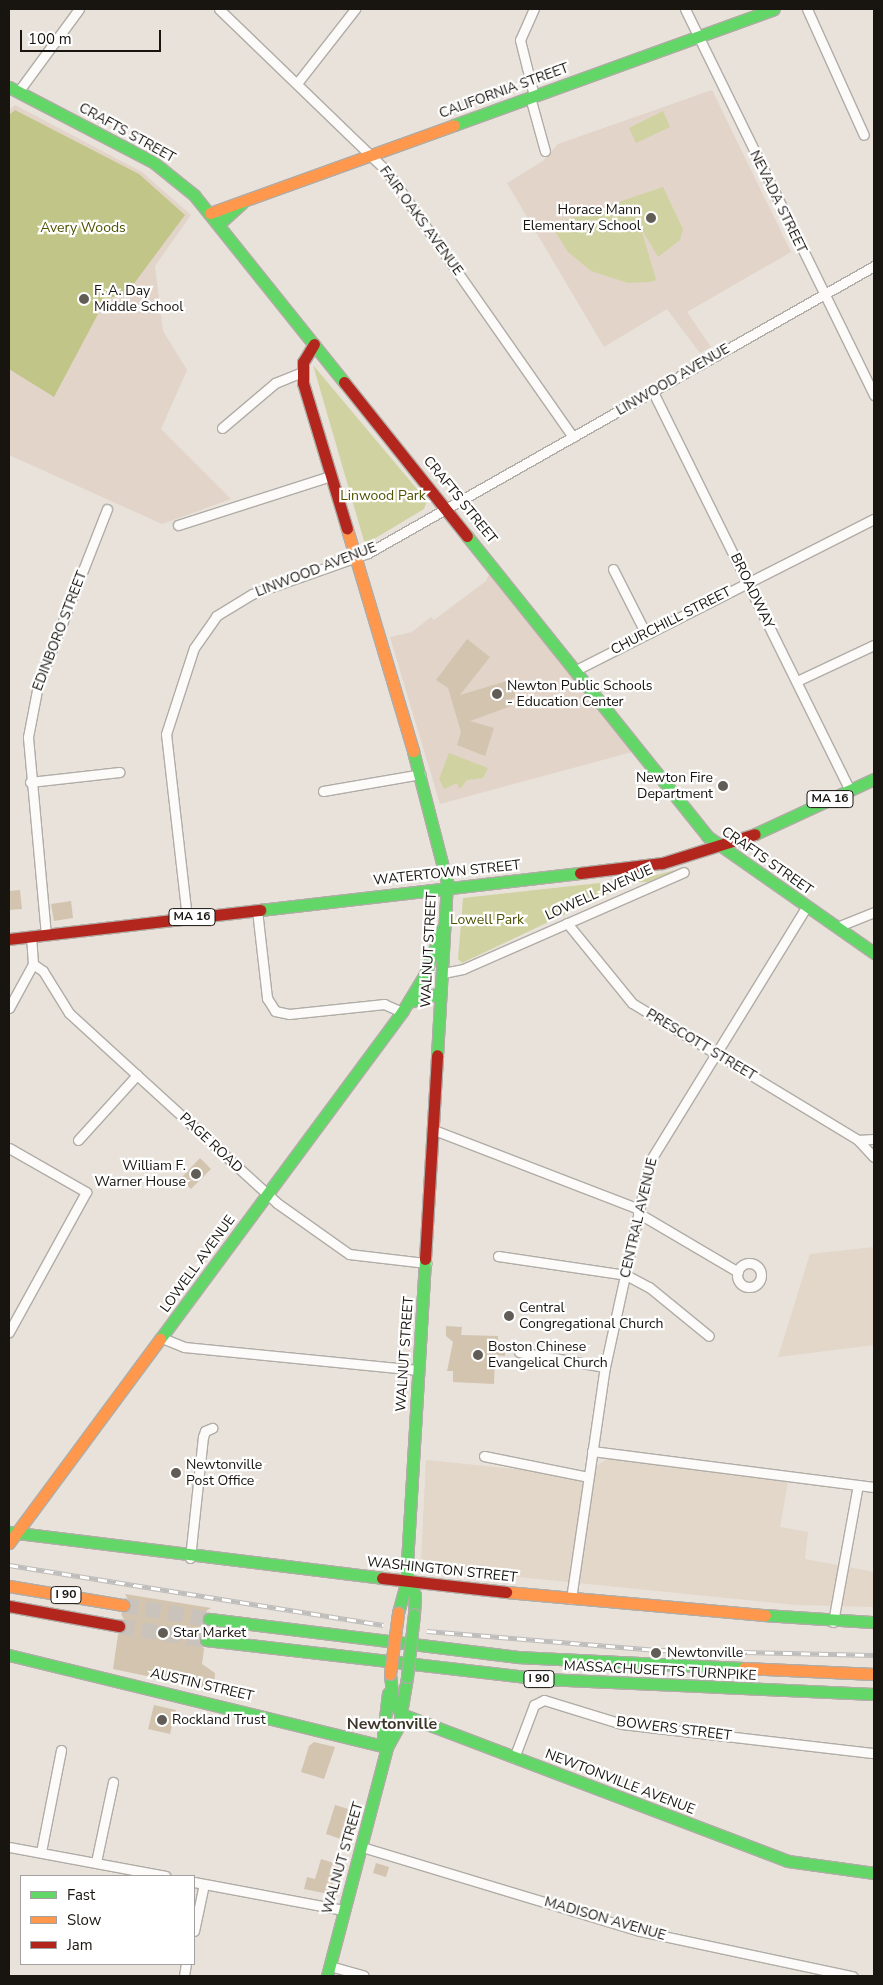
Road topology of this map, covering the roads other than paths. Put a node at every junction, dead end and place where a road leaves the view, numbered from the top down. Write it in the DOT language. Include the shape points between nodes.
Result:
graph roads {
  1 [pos="79,9"];
  2 [pos="219,9"];
  3 [pos="355,9"];
  4 [pos="534,9"];
  5 [pos="685,9"];
  6 [pos="774,9"];
  7 [pos="807,9"];
  8 [pos="696,37"];
  9 [pos="298,82"];
  10 [pos="14,90"];
  11 [pos="532,96"];
  12 [pos="864,135"];
  13 [pos="545,151"];
  14 [pos="372,155"];
  15 [pos="245,201"];
  16 [pos="210,213"];
  17 [pos="219,224"];
  18 [pos="874,266"];
  19 [pos="824,294"];
  20 [pos="314,344"];
  21 [pos="302,372"];
  22 [pos="654,392"];
  23 [pos="874,395"];
  24 [pos="222,428"];
  25 [pos="573,437"];
  26 [pos="331,476"];
  27 [pos="448,508"];
  28 [pos="107,509"];
  29 [pos="874,519"];
  30 [pos="178,526"];
  31 [pos="356,558"];
  32 [pos="613,569"];
  33 [pos="748,583"];
  34 [pos="646,634"];
  35 [pos="874,645"];
  36 [pos="576,670"];
  37 [pos="797,681"];
  38 [pos="118,772"];
  39 [pos="421,774"];
  40 [pos="874,779"];
  41 [pos="30,782"];
  42 [pos="850,790"];
  43 [pos="322,791"];
  44 [pos="720,848"];
  45 [pos="684,872"];
  46 [pos="448,888"];
  47 [pos="806,906"];
  48 [pos="257,910"];
  49 [pos="874,912"];
  50 [pos="446,917"];
  51 [pos="188,918"];
  52 [pos="567,923"];
  53 [pos="837,928"];
  54 [pos="46,934"];
  55 [pos="31,936"];
  56 [pos="9,939"];
  57 [pos="874,952"];
  58 [pos="33,964"];
  59 [pos="443,973"];
  60 [pos="442,993"];
  61 [pos="406,1007"];
  62 [pos="9,1008"];
  63 [pos="715,1053"];
  64 [pos="137,1075"];
  65 [pos="434,1130"];
  66 [pos="874,1139"];
  67 [pos="78,1140"];
  68 [pos="858,1140"];
  69 [pos="9,1148"];
  70 [pos="874,1157"];
  71 [pos="268,1195"];
  72 [pos="639,1211"];
  73 [pos="498,1256"];
  74 [pos="426,1263"];
  75 [pos="738,1272"];
  76 [pos="626,1275"];
  77 [pos="9,1332"];
  78 [pos="709,1336"];
  79 [pos="162,1338"];
  80 [pos="519,1352"];
  81 [pos="605,1367"];
  82 [pos="418,1370"];
  83 [pos="212,1428"];
  84 [pos="592,1451"];
  85 [pos="484,1456"];
  86 [pos="588,1477"];
  87 [pos="858,1485"];
  88 [pos="874,1487"];
  89 [pos="13,1533"];
  90 [pos="9,1543"];
  91 [pos="190,1558"];
  92 [pos="407,1580"];
  93 [pos="9,1586"];
  94 [pos="571,1599"];
  95 [pos="123,1605"];
  96 [pos="9,1606"];
  97 [pos="209,1619"];
  98 [pos="833,1622"];
  99 [pos="874,1622"];
  100 [pos="119,1626"];
  101 [pos="206,1640"];
  102 [pos="9,1655"];
  103 [pos="390,1674"];
  104 [pos="874,1674"];
  105 [pos="874,1694"];
  106 [pos="401,1714"];
  107 [pos="387,1747"];
  108 [pos="60,1750"];
  109 [pos="874,1753"];
  110 [pos="514,1758"];
  111 [pos="113,1782"];
  112 [pos="9,1847"];
  113 [pos="362,1847"];
  114 [pos="41,1852"];
  115 [pos="96,1862"];
  116 [pos="874,1873"];
  117 [pos="161,1875"];
  118 [pos="195,1882"];
  119 [pos="204,1884"];
  120 [pos="343,1910"];
  121 [pos="195,1925"];
  122 [pos="328,1971"];
  123 [pos="364,1976"];
  124 [pos="852,1976"];
  1 -- 10 [label="street"];
  2 -- 9 [label="street, FAIR OAKS AVENUE"];
  3 -- 9 [label="street"];
  4 -- 11 [label="street" via="520,40"];
  5 -- 8 [label="street, NEVADA STREET"];
  6 -- 8 [label="main road, CALIFORNIA STREET"];
  7 -- 12 [label="street"];
  8 -- 11 [label="main road, CALIFORNIA STREET"];
  8 -- 19 [label="street, NEVADA STREET"];
  9 -- 14 [label="street, FAIR OAKS AVENUE"];
  10 -- 16 [label="main road, CRAFTS STREET" via="154,162"];
  11 -- 13 [label="street"];
  11 -- 14 [label="main road, CALIFORNIA STREET"];
  14 -- 15 [label="main road, CALIFORNIA STREET"];
  14 -- 25 [label="street, FAIR OAKS AVENUE"];
  15 -- 16 [label="main road, CALIFORNIA STREET"];
  15 -- 17 [label="main road, CALIFORNIA STREET"];
  16 -- 17 [label="main road, CRAFTS STREET"];
  17 -- 20 [label="main road, CRAFTS STREET"];
  18 -- 19 [label="street, LINWOOD AVENUE"];
  19 -- 22 [label="street, LINWOOD AVENUE"];
  19 -- 23 [label="street, NEVADA STREET"];
  20 -- 21 [label="main road"];
  20 -- 27 [label="main road, CRAFTS STREET"];
  21 -- 24 [label="street" via="275,383"];
  21 -- 26 [label="main road, WALNUT STREET"];
  22 -- 25 [label="street, LINWOOD AVENUE"];
  22 -- 33 [label="street, BROADWAY"];
  25 -- 27 [label="street, LINWOOD AVENUE"];
  26 -- 30 [label="street"];
  26 -- 31 [label="main road, WALNUT STREET"];
  27 -- 31 [label="street, LINWOOD AVENUE"];
  27 -- 36 [label="main road, CRAFTS STREET"];
  28 -- 41 [label="street, EDINBORO STREET" via="36,691 28,744"];
  29 -- 33 [label="street, CHURCHILL STREET"];
  31 -- 39 [label="main road, WALNUT STREET"];
  31 -- 51 [label="street, LINWOOD AVENUE" via="240,599 212,620 196,643 171,708 166,746"];
  32 -- 34 [label="street"];
  33 -- 34 [label="street, CHURCHILL STREET"];
  33 -- 37 [label="street, BROADWAY"];
  34 -- 36 [label="street, CHURCHILL STREET"];
  35 -- 37 [label="street"];
  36 -- 44 [label="main road, CRAFTS STREET"];
  37 -- 42 [label="street, BROADWAY"];
  38 -- 41 [label="street"];
  39 -- 43 [label="street"];
  39 -- 46 [label="main road, WALNUT STREET"];
  40 -- 42 [label="main road, WATERTOWN STREET / MA 16"];
  41 -- 54 [label="street, EDINBORO STREET"];
  42 -- 44 [label="main road, WATERTOWN STREET / MA 16"];
  44 -- 46 [label="main road, WATERTOWN STREET / MA 16" via="662,863"];
  44 -- 47 [label="main road, CRAFTS STREET"];
  45 -- 52 [label="street, LOWELL AVENUE"];
  46 -- 48 [label="main road, WATERTOWN STREET / MA 16"];
  46 -- 50 [label="main road, WALNUT STREET"];
  47 -- 53 [label="main road, CRAFTS STREET"];
  47 -- 63 [label="street, CENTRAL AVENUE"];
  48 -- 51 [label="main road, WATERTOWN STREET / MA 16"];
  48 -- 61 [label="street" via="267,998 275,1011 290,1014 384,1004"];
  49 -- 53 [label="street"];
  50 -- 59 [label="main road, WALNUT STREET"];
  50 -- 61 [label="main road, LOWELL AVENUE" via="427,970"];
  51 -- 54 [label="main road, WATERTOWN STREET / MA 16"];
  52 -- 59 [label="street, LOWELL AVENUE" via="463,969"];
  52 -- 63 [label="street, PRESCOTT STREET" via="625,997"];
  53 -- 57 [label="main road, CRAFTS STREET"];
  54 -- 55 [label="main road, WATERTOWN STREET / MA 16"];
  55 -- 56 [label="main road, WATERTOWN STREET / MA 16"];
  55 -- 58 [label="street"];
  58 -- 62 [label="street"];
  58 -- 64 [label="street, PAGE ROAD" via="43,971 65,1008"];
  59 -- 60 [label="main road, WALNUT STREET"];
  60 -- 61 [label="main road"];
  60 -- 65 [label="main road, WALNUT STREET"];
  61 -- 71 [label="main road, LOWELL AVENUE"];
  63 -- 68 [label="street, PRESCOTT STREET"];
  63 -- 72 [label="street, CENTRAL AVENUE" via="654,1153"];
  64 -- 67 [label="street"];
  64 -- 71 [label="street, PAGE ROAD"];
  65 -- 72 [label="street"];
  65 -- 74 [label="main road, WALNUT STREET"];
  66 -- 68 [label="street"];
  68 -- 70 [label="street, PRESCOTT STREET"];
  69 -- 77 [label="street" via="86,1192"];
  71 -- 74 [label="street, PAGE ROAD" via="349,1254"];
  71 -- 79 [label="main road, LOWELL AVENUE"];
  72 -- 75 [label="street"];
  72 -- 76 [label="street, CENTRAL AVENUE"];
  73 -- 76 [label="street"];
  74 -- 82 [label="main road, WALNUT STREET"];
  76 -- 78 [label="street" via="649,1287"];
  76 -- 81 [label="street, CENTRAL AVENUE"];
  79 -- 82 [label="street" via="184,1347"];
  79 -- 89 [label="main road, LOWELL AVENUE"];
  80 -- 81 [label="street"];
  81 -- 84 [label="street, CENTRAL AVENUE"];
  82 -- 92 [label="main road, WALNUT STREET"];
  83 -- 91 [label="street" via="205,1431 203,1437"];
  84 -- 86 [label="street, CENTRAL AVENUE"];
  84 -- 87 [label="street"];
  85 -- 86 [label="street"];
  86 -- 94 [label="street, CENTRAL AVENUE"];
  87 -- 88 [label="street"];
  87 -- 98 [label="street"];
  89 -- 90 [label="main road, LOWELL AVENUE"];
  89 -- 91 [label="main road, WASHINGTON STREET"];
  91 -- 92 [label="main road, WASHINGTON STREET"];
  92 -- 94 [label="main road, WASHINGTON STREET"];
  92 -- 103 [label="main road, WALNUT STREET, bridge" via="398,1612"];
  92 -- 106 [label="main road, WALNUT STREET, bridge" via="415,1595"];
  93 -- 95 [label="main road, I 90"];
  94 -- 98 [label="main road, WASHINGTON STREET"];
  96 -- 100 [label="main road, I 90"];
  97 -- 104 [label="main road, MASSACHUSETTS TURNPIKE / I 90" via="508,1656 699,1669"];
  98 -- 99 [label="main road, WASHINGTON STREET"];
  101 -- 105 [label="main road, MASSACHUSETTS TURNPIKE / I 90" via="544,1679"];
  102 -- 107 [label="main road, AUSTIN STREET"];
  103 -- 106 [label="main road" via="392,1702"];
  103 -- 107 [label="main road, WALNUT STREET" via="383,1730"];
  106 -- 107 [label="main road, WALNUT STREET"];
  106 -- 110 [label="main road, NEWTONVILLE AVENUE"];
  107 -- 113 [label="main road, WALNUT STREET"];
  108 -- 114 [label="street"];
  109 -- 110 [label="street, BOWERS STREET" via="622,1724 544,1700 534,1705"];
  110 -- 116 [label="main road, NEWTONVILLE AVENUE" via="788,1861"];
  111 -- 115 [label="street"];
  112 -- 114 [label="street"];
  113 -- 120 [label="main road, WALNUT STREET"];
  113 -- 124 [label="street, MADISON AVENUE" via="640,1931"];
  114 -- 115 [label="street"];
  115 -- 117 [label="street"];
  118 -- 119 [label="street"];
  119 -- 120 [label="street"];
  119 -- 121 [label="street"];
  120 -- 122 [label="main road, WALNUT STREET"];
  122 -- 123 [label="street"];
}
